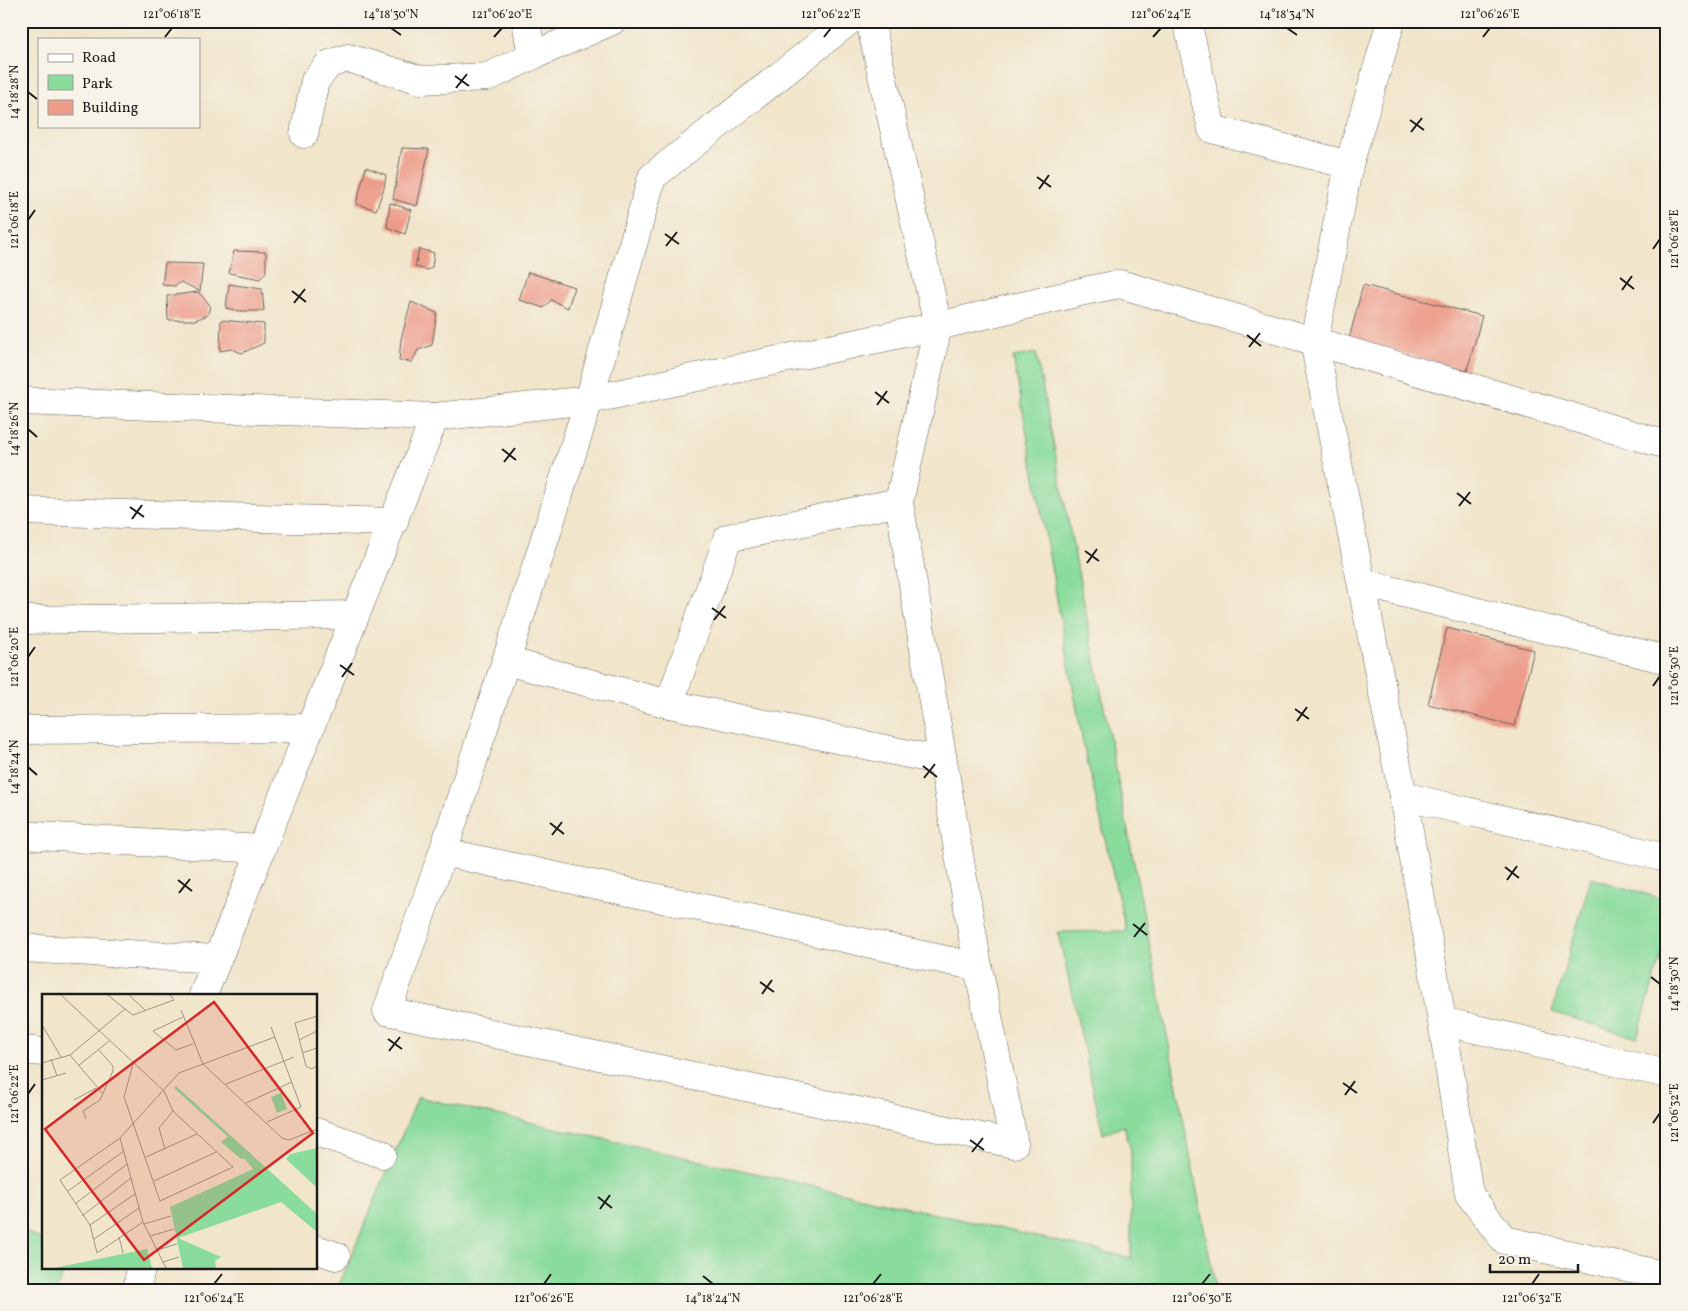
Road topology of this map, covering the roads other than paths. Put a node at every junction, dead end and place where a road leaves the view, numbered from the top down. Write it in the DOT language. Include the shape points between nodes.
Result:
graph roads {
  1 [pos="526,21"];
  2 [pos="612,21"];
  3 [pos="849,21"];
  4 [pos="870,21"];
  5 [pos="1187,21"];
  6 [pos="1391,21"];
  7 [pos="532,56"];
  8 [pos="304,134"];
  9 [pos="1349,165"];
  10 [pos="938,326"];
  11 [pos="1314,341"];
  12 [pos="589,400"];
  13 [pos="21,401"];
  14 [pos="435,417"];
  15 [pos="1667,444"];
  16 [pos="899,502"];
  17 [pos="21,511"];
  18 [pos="394,522"];
  19 [pos="1362,583"];
  20 [pos="355,615"];
  21 [pos="21,620"];
  22 [pos="1667,660"];
  23 [pos="506,661"];
  24 [pos="669,704"];
  25 [pos="310,728"];
  26 [pos="21,730"];
  27 [pos="942,761"];
  28 [pos="1403,796"];
  29 [pos="21,835"];
  30 [pos="261,849"];
  31 [pos="443,852"];
  32 [pos="1667,858"];
  33 [pos="21,948"];
  34 [pos="217,959"];
  35 [pos="978,967"];
  36 [pos="203,994"];
  37 [pos="1442,1021"];
  38 [pos="21,1050"];
  39 [pos="42,1052"];
  40 [pos="1667,1074"];
  41 [pos="318,1133"];
  42 [pos="382,1154"];
  43 [pos="141,1268"];
  44 [pos="1667,1276"];
  45 [pos="137,1290"];
  1 -- 7 [label="street"];
  2 -- 7 [label="street"];
  3 -- 12 [label="street" via="652,177"];
  4 -- 10 [label="street"];
  5 -- 9 [label="street" via="1212,129"];
  6 -- 9 [label="street"];
  7 -- 8 [label="street" via="488,77 421,80 348,58 329,64 315,81"];
  9 -- 11 [label="street"];
  10 -- 11 [label="street" via="1120,284"];
  10 -- 12 [label="street"];
  10 -- 16 [label="street"];
  11 -- 15 [label="street"];
  11 -- 19 [label="street"];
  12 -- 14 [label="street"];
  12 -- 23 [label="street"];
  13 -- 14 [label="street"];
  14 -- 18 [label="street"];
  16 -- 24 [label="street" via="728,538"];
  16 -- 27 [label="street"];
  17 -- 18 [label="street"];
  18 -- 20 [label="street"];
  19 -- 22 [label="street"];
  19 -- 28 [label="street"];
  20 -- 21 [label="street"];
  20 -- 25 [label="street"];
  23 -- 24 [label="street"];
  23 -- 31 [label="street"];
  24 -- 27 [label="street"];
  25 -- 26 [label="street"];
  25 -- 30 [label="street"];
  27 -- 35 [label="street"];
  28 -- 32 [label="street"];
  28 -- 37 [label="street"];
  29 -- 30 [label="street"];
  30 -- 34 [label="street"];
  31 -- 35 [label="street"];
  31 -- 35 [label="street" via="387,1012 1014,1144"];
  33 -- 34 [label="street"];
  34 -- 36 [label="street"];
  37 -- 40 [label="street"];
  37 -- 44 [label="street" via="1469,1194 1504,1240"];
  38 -- 39 [label="street"];
  41 -- 42 [label="street"];
  43 -- 45 [label="street"];
}
